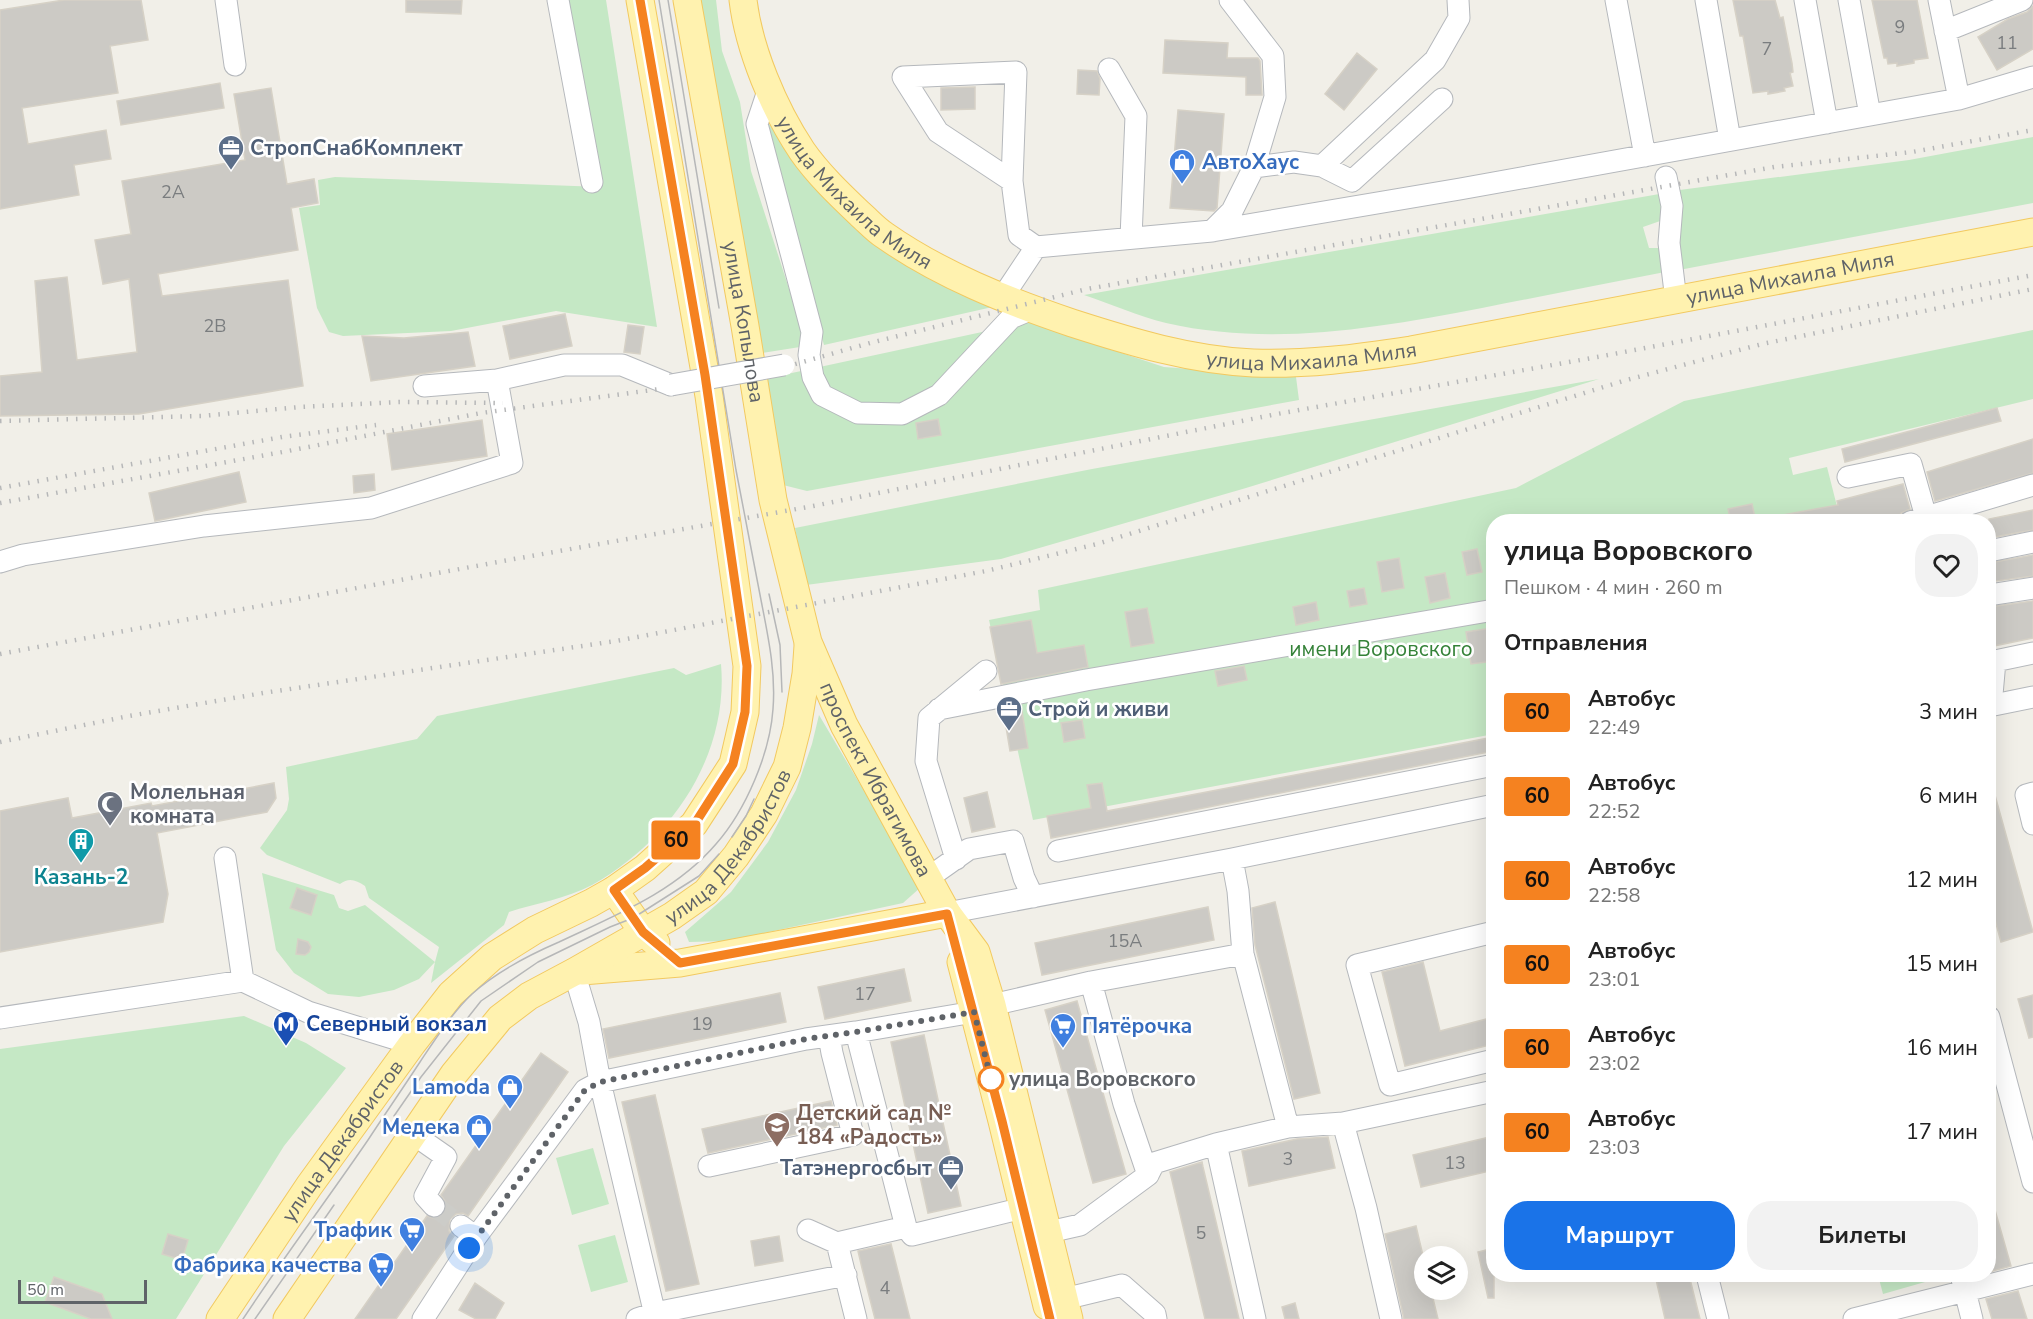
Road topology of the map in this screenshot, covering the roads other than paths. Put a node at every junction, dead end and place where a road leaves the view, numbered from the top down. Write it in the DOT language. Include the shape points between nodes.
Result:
graph roads {
  1 [pos="226,0"];
  2 [pos="558,0"];
  3 [pos="640,0"];
  4 [pos="687,0"];
  5 [pos="743,0"];
  6 [pos="1230,0"];
  7 [pos="1458,0"];
  8 [pos="1616,0"];
  9 [pos="1706,0"];
  10 [pos="1805,0"];
  11 [pos="1849,0"];
  12 [pos="1939,0"];
  13 [pos="2022,0"];
  14 [pos="1945,31"];
  15 [pos="235,65"];
  16 [pos="1108,69"];
  17 [pos="2033,78"];
  18 [pos="769,88"];
  19 [pos="1442,99"];
  20 [pos="1959,99"];
  21 [pos="1870,115"];
  22 [pos="1827,123"];
  23 [pos="1730,140"];
  24 [pos="1645,156"];
  25 [pos="1322,166"];
  26 [pos="1254,167"];
  27 [pos="1666,177"];
  28 [pos="1012,181"];
  29 [pos="592,182"];
  30 [pos="1212,231"];
  31 [pos="2033,232"];
  32 [pos="1131,238"];
  33 [pos="1036,247"];
  34 [pos="1002,298"];
  35 [pos="1676,300"];
  36 [pos="1032,309"];
  37 [pos="809,355"];
  38 [pos="497,380"];
  39 [pos="424,386"];
  40 [pos="1848,477"];
  41 [pos="2033,484"];
  42 [pos="1917,514"];
  43 [pos="1934,514"];
  44 [pos="2033,542"];
  45 [pos="1996,550"];
  46 [pos="0,562"];
  47 [pos="2033,588"];
  48 [pos="1996,593"];
  49 [pos="1486,610"];
  50 [pos="808,642"];
  51 [pos="2033,653"];
  52 [pos="1996,661"];
  53 [pos="986,671"];
  54 [pos="2033,697"];
  55 [pos="1996,705"];
  56 [pos="939,709"];
  57 [pos="1486,767"];
  58 [pos="2033,793"];
  59 [pos="1486,807"];
  60 [pos="2033,824"];
  61 [pos="1058,851"];
  62 [pos="225,858"];
  63 [pos="956,859"];
  64 [pos="1232,859"];
  65 [pos="928,878"];
  66 [pos="614,890"];
  67 [pos="1034,897"];
  68 [pos="947,914"];
  69 [pos="643,932"];
  70 [pos="1486,934"];
  71 [pos="1243,954"];
  72 [pos="680,963"];
  73 [pos="574,972"];
  74 [pos="243,981"];
  75 [pos="1091,982"];
  76 [pos="983,1008"];
  77 [pos="0,1018"];
  78 [pos="856,1032"];
  79 [pos="830,1036"];
  80 [pos="412,1044"];
  81 [pos="1486,1062"];
  82 [pos="1996,1062"];
  83 [pos="600,1082"];
  84 [pos="1486,1092"];
  85 [pos="1343,1123"];
  86 [pos="1288,1128"];
  87 [pos="413,1134"];
  88 [pos="1216,1144"];
  89 [pos="709,1166"];
  90 [pos="1148,1175"];
  91 [pos="2033,1182"];
  92 [pos="434,1206"];
  93 [pos="1023,1208"];
  94 [pos="906,1227"];
  95 [pos="808,1230"];
  96 [pos="1049,1232"];
  97 [pos="837,1243"];
  98 [pos="846,1275"];
  99 [pos="2033,1275"];
  100 [pos="1996,1279"];
  101 [pos="1709,1282"];
  102 [pos="1963,1283"];
  103 [pos="1061,1312"];
  104 [pos="649,1317"];
  105 [pos="220,1319"];
  106 [pos="287,1319"];
  107 [pos="423,1319"];
  108 [pos="856,1319"];
  109 [pos="1156,1319"];
  110 [pos="1255,1319"];
  111 [pos="1391,1319"];
  112 [pos="1718,1319"];
  113 [pos="1854,1319"];
  114 [pos="1972,1319"];
  1 -- 15 [label="street"];
  2 -- 29 [label="street"];
  3 -- 66 [label="main road, улица Декабристов" via="695,314 747,666 745,712 733,764 694,825"];
  4 -- 50 [label="main road, улица Копылова" via="773,500"];
  5 -- 18 [label="main road, улица Михаила Миля" via="755,52"];
  6 -- 26 [label="street" via="1273,56 1275,97"];
  7 -- 25 [label="street" via="1459,18 1436,60"];
  8 -- 24 [label="street"];
  9 -- 23 [label="street"];
  10 -- 22 [label="street"];
  11 -- 21 [label="street"];
  12 -- 14 [label="street"];
  13 -- 14 [label="street"];
  14 -- 20 [label="street"];
  16 -- 32 [label="street" via="1137,116"];
  17 -- 20 [label="street"];
  18 -- 34 [label="main road, улица Михаила Миля" via="802,151 842,198 882,235 925,261"];
  18 -- 37 [label="street" via="757,124 812,332"];
  19 -- 25 [label="street" via="1352,181"];
  20 -- 21 [label="street"];
  21 -- 22 [label="street"];
  22 -- 23 [label="street"];
  23 -- 24 [label="street"];
  24 -- 30 [label="street"];
  25 -- 26 [label="street" via="1294,162"];
  26 -- 30 [label="street" via="1232,211"];
  27 -- 35 [label="street" via="1672,206 1669,243"];
  28 -- 28 [label="street" via="938,132 903,77 1016,72"];
  28 -- 33 [label="street" via="1019,235"];
  30 -- 32 [label="street"];
  31 -- 35 [label="main road, улица Михаила Миля"];
  32 -- 33 [label="street"];
  33 -- 34 [label="street"];
  34 -- 36 [label="main road, улица Михаила Миля"];
  35 -- 36 [label="main road, улица Михаила Миля" via="1411,350 1312,362 1253,363 1177,353"];
  36 -- 37 [label="street" via="1011,318 939,395 902,414 858,413 822,395"];
  37 -- 38 [label="street, bridge" via="784,364 671,386 622,365 564,365"];
  38 -- 39 [label="street"];
  38 -- 46 [label="street" via="512,463 371,508 204,526"];
  40 -- 42 [label="street" via="1911,464"];
  41 -- 43 [label="street"];
  44 -- 45 [label="street"];
  47 -- 48 [label="street"];
  49 -- 56 [label="street"];
  50 -- 65 [label="main road, проспект Ибрагимова" via="844,725"];
  50 -- 69 [label="main road, улица Декабристов" via="799,717 787,766 764,814 706,892"];
  51 -- 52 [label="street"];
  53 -- 56 [label="street"];
  54 -- 55 [label="street"];
  56 -- 63 [label="street" via="929,718 926,760"];
  57 -- 61 [label="street"];
  58 -- 60 [label="street" via="2026,795"];
  59 -- 64 [label="street"];
  62 -- 74 [label="street"];
  63 -- 65 [label="street"];
  63 -- 67 [label="street" via="969,849 1013,841"];
  64 -- 67 [label="street"];
  64 -- 71 [label="street"];
  65 -- 68 [label="main road, проспект Ибрагимова"];
  66 -- 69 [label="main road"];
  66 -- 80 [label="main road, улица Декабристов" via="492,957 450,994"];
  67 -- 68 [label="street"];
  68 -- 72 [label="main road"];
  68 -- 76 [label="main road, проспект Ибрагимова"];
  69 -- 72 [label="main road"];
  69 -- 73 [label="main road, улица Декабристов"];
  70 -- 81 [label="street" via="1357,964 1390,1085"];
  71 -- 75 [label="street"];
  71 -- 86 [label="street"];
  72 -- 73 [label="main road"];
  73 -- 83 [label="street" via="589,1022"];
  73 -- 87 [label="main road, улица Декабристов" via="529,996 500,1018 454,1074"];
  74 -- 77 [label="street"];
  74 -- 80 [label="street" via="308,1012"];
  75 -- 76 [label="street"];
  75 -- 90 [label="street"];
  76 -- 78 [label="street"];
  76 -- 93 [label="main road, проспект Ибрагимова"];
  76 -- 96 [label="main road, проспект Ибрагимова"];
  78 -- 79 [label="street"];
  78 -- 94 [label="street"];
  79 -- 83 [label="street"];
  79 -- 89 [label="street" via="853,1135"];
  80 -- 105 [label="main road, улица Декабристов" via="309,1186"];
  82 -- 91 [label="street"];
  83 -- 104 [label="street"];
  83 -- 107 [label="street" via="585,1090 469,1231"];
  84 -- 85 [label="street"];
  85 -- 86 [label="street"];
  85 -- 111 [label="street"];
  86 -- 88 [label="street"];
  87 -- 92 [label="street" via="446,1157 425,1196"];
  87 -- 106 [label="main road, улица Декабристов"];
  88 -- 90 [label="street" via="1154,1163"];
  88 -- 110 [label="street"];
  90 -- 96 [label="street" via="1080,1225"];
  93 -- 94 [label="street" via="912,1235"];
  93 -- 103 [label="main road, проспект Ибрагимова"];
  94 -- 97 [label="street"];
  95 -- 97 [label="street"];
  96 -- 103 [label="main road, проспект Ибрагимова"];
  97 -- 98 [label="street"];
  98 -- 104 [label="street"];
  98 -- 108 [label="street"];
  99 -- 100 [label="street"];
  101 -- 112 [label="street"];
  102 -- 113 [label="street"];
  102 -- 114 [label="street"];
  103 -- 109 [label="street" via="1122,1285"];
}
